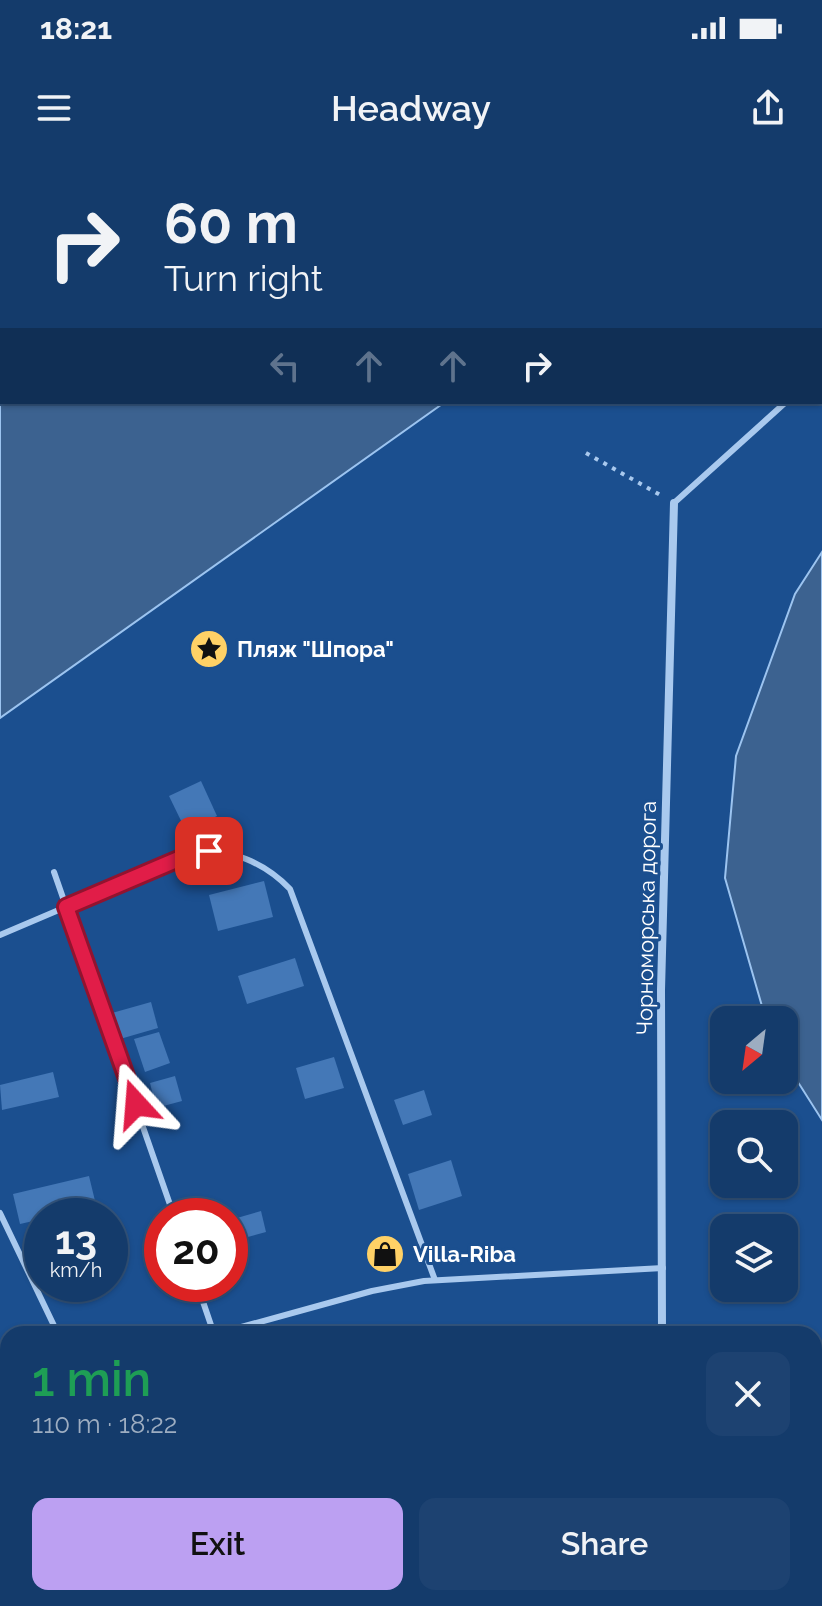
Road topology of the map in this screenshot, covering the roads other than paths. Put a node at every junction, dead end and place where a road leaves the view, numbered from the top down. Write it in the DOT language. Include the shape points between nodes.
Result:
graph roads {
  1 [pos="784,404"];
  2 [pos="674,503"];
  3 [pos="54,872"];
  4 [pos="66,907"];
  5 [pos="0,935"];
  6 [pos="168,1198"];
  7 [pos="0,1213"];
  8 [pos="663,1268"];
  9 [pos="435,1280"];
  10 [pos="203,1302"];
  11 [pos="54,1326"];
  12 [pos="212,1326"];
  13 [pos="244,1326"];
  14 [pos="662,1326"];
  1 -- 2 [label="lane"];
  2 -- 8 [label="street, Чорноморська дорога" via="661,990"];
  3 -- 4 [label="lane"];
  4 -- 5 [label="lane"];
  4 -- 6 [label="lane"];
  4 -- 9 [label="lane" via="195,852 238,856 276,874 290,889"];
  7 -- 11 [label="lane"];
  8 -- 9 [label="lane"];
  8 -- 14 [label="street, Чорноморська дорога"];
  9 -- 13 [label="lane" via="372,1291"];
  10 -- 12 [label="lane"];
}
